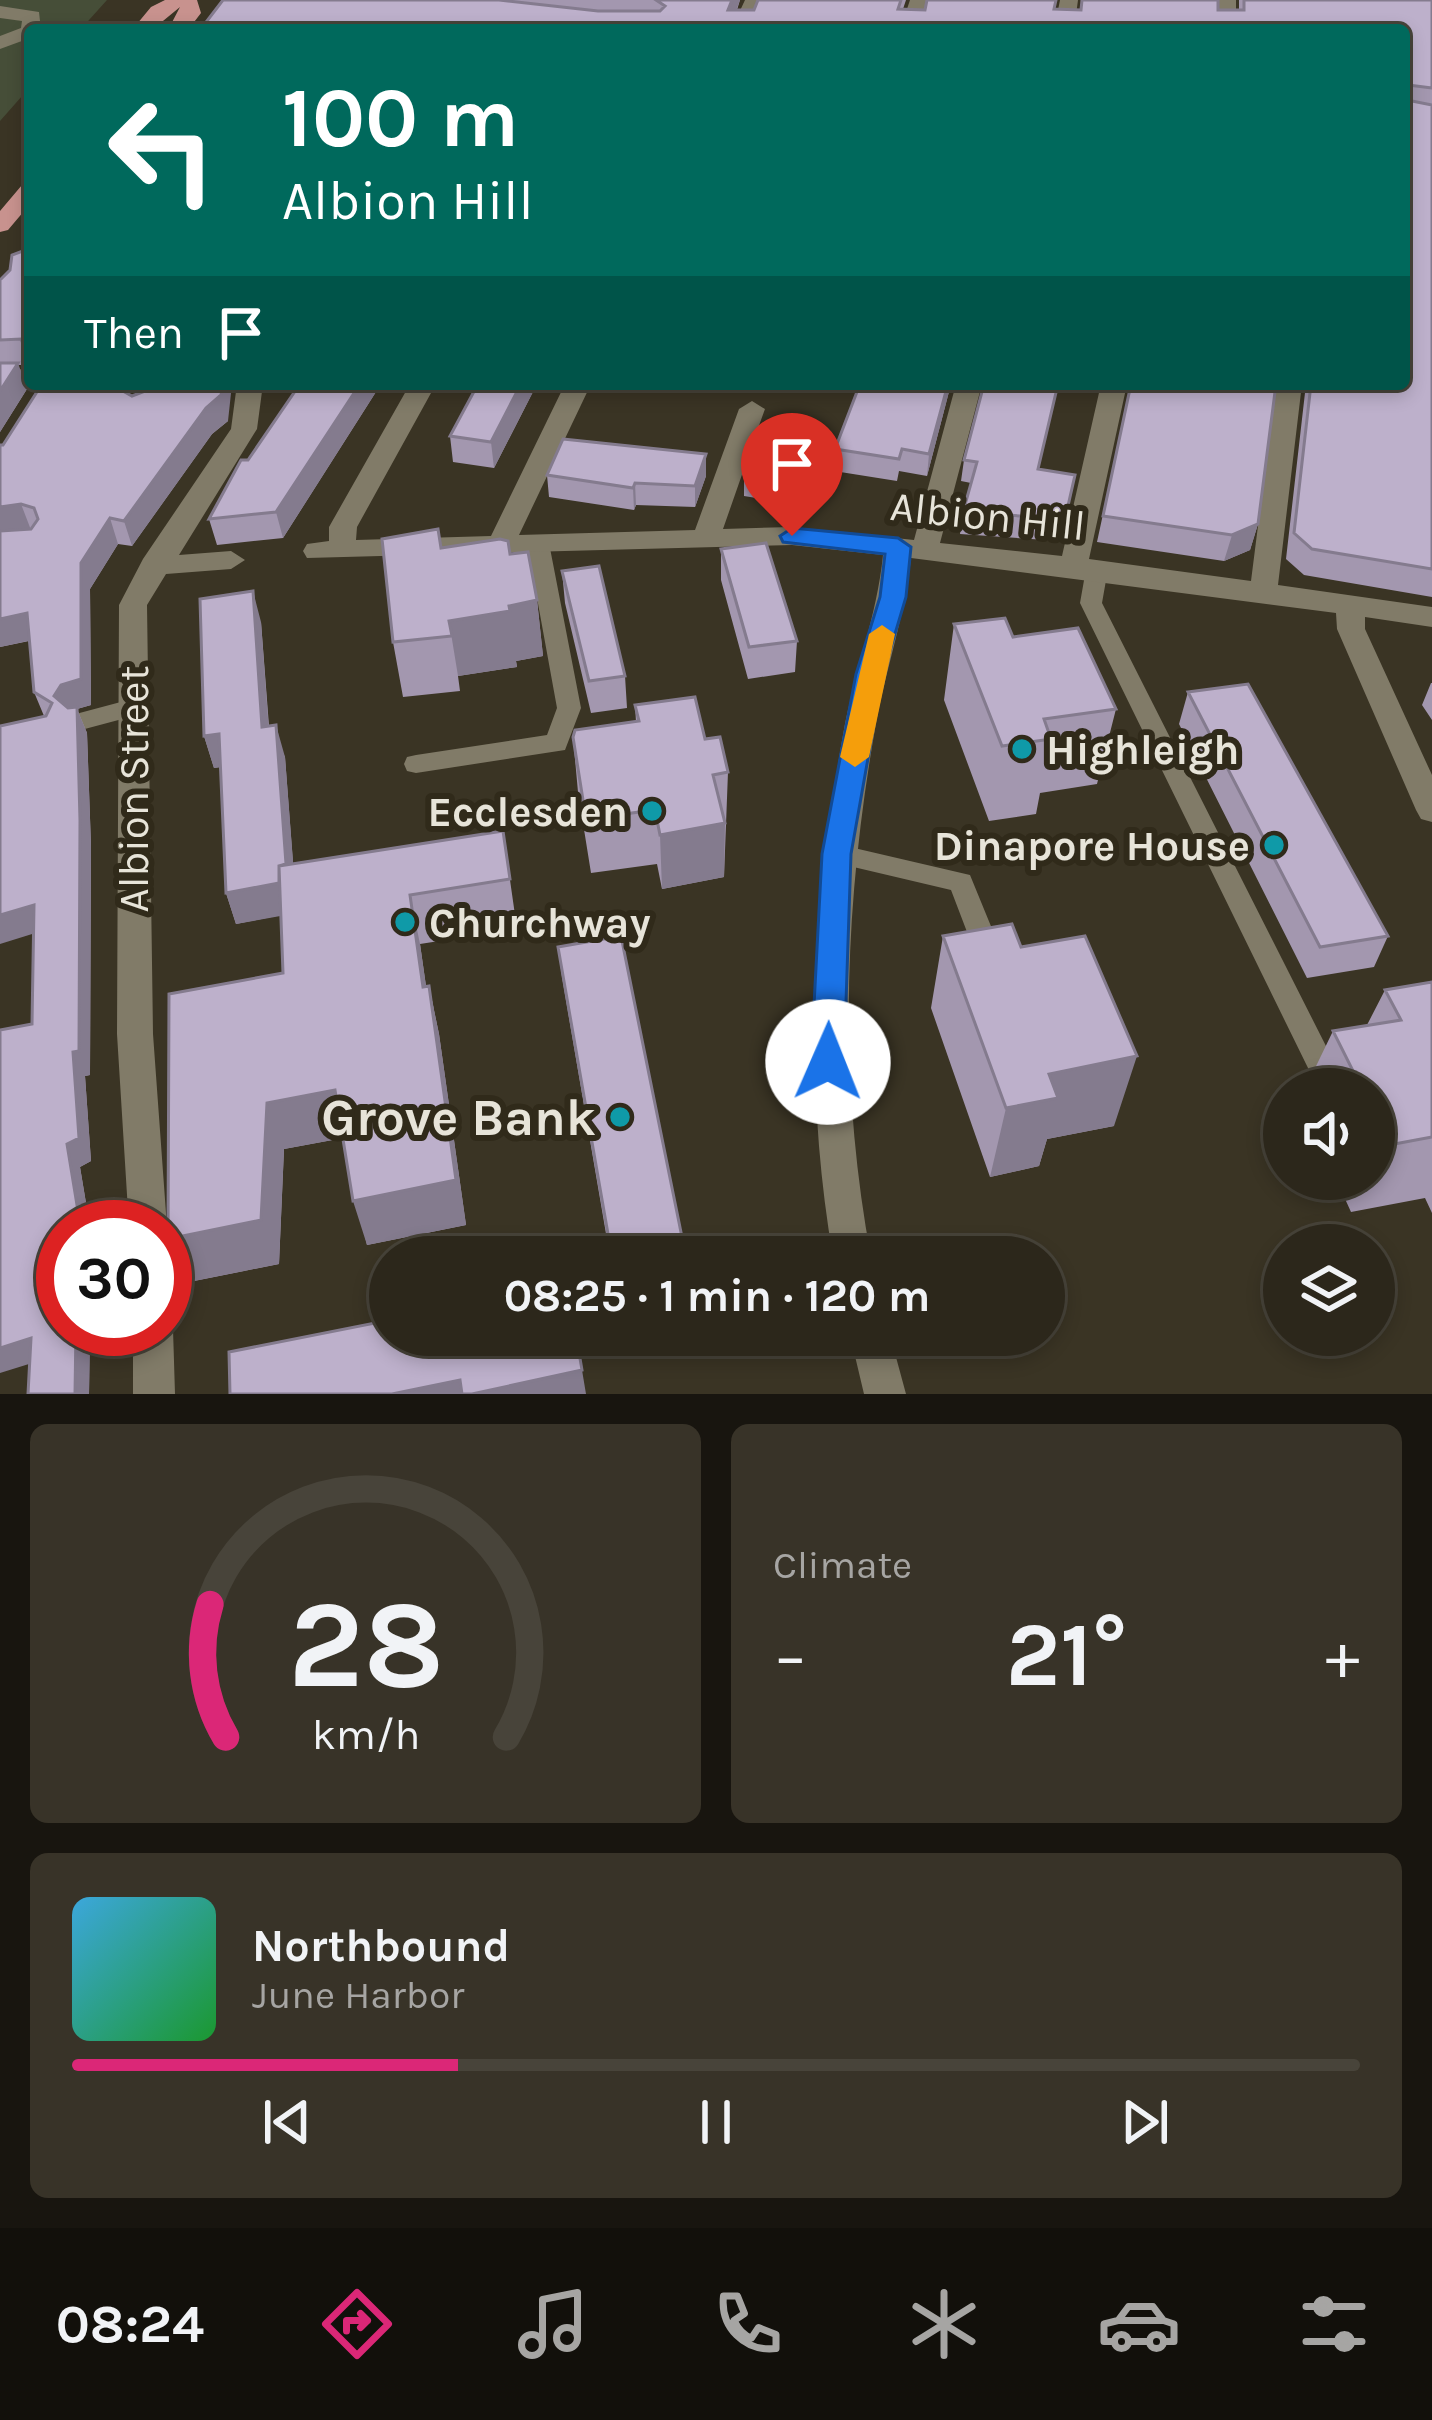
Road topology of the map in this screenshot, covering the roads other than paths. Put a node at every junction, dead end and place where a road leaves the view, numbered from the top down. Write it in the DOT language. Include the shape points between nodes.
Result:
graph roads {
  1 [pos="184,0"];
  2 [pos="0,12"];
  3 [pos="31,24"];
  4 [pos="147,24"];
  5 [pos="24,197"];
  6 [pos="0,224"];
  7 [pos="249,390"];
  8 [pos="420,390"];
  9 [pos="575,390"];
  10 [pos="966,390"];
  11 [pos="1113,390"];
  12 [pos="1288,390"];
  13 [pos="752,409"];
  14 [pos="742,437"];
  15 [pos="806,444"];
  16 [pos="706,538"];
  17 [pos="538,543"];
  18 [pos="501,544"];
  19 [pos="912,548"];
  20 [pos="231,560"];
  21 [pos="153,566"];
  22 [pos="1085,568"];
  23 [pos="1263,595"];
  24 [pos="1350,606"];
  25 [pos="1432,617"];
  26 [pos="132,708"];
  27 [pos="81,721"];
  28 [pos="416,764"];
  29 [pos="1432,810"];
  30 [pos="837,854"];
  31 [pos="997,976"];
  32 [pos="1319,1061"];
  33 [pos="146,1200"];
  34 [pos="849,1236"];
  35 [pos="153,1356"];
  36 [pos="875,1356"];
  37 [pos="154,1394"];
  38 [pos="885,1394"];
  1 -- 4 [label="main road"];
  2 -- 3 [label="street" via="32,16"];
  5 -- 6 [label="main road"];
  7 -- 21 [label="street, Albion Street" via="244,429"];
  8 -- 18 [label="street, Albion Hill" via="329,551"];
  9 -- 18 [label="street"];
  10 -- 19 [label="street"];
  11 -- 22 [label="street"];
  12 -- 23 [label="street"];
  13 -- 14 [label="street"];
  14 -- 15 [label="street"];
  14 -- 16 [label="street"];
  16 -- 17 [label="street, Albion Hill"];
  16 -- 19 [label="street, Albion Hill" via="792,536"];
  17 -- 18 [label="street, Albion Hill"];
  17 -- 28 [label="lane" via="568,708 556,743"];
  19 -- 22 [label="street, Albion Hill"];
  19 -- 30 [label="street" via="870,674"];
  20 -- 21 [label="street"];
  21 -- 26 [label="street, Albion Street" via="133,604"];
  22 -- 23 [label="street, Albion Hill"];
  22 -- 32 [label="lane" via="1091,604"];
  23 -- 24 [label="street, Albion Hill"];
  24 -- 25 [label="street, Albion Hill"];
  24 -- 29 [label="street" via="1351,629"];
  26 -- 27 [label="lane"];
  26 -- 33 [label="street, Albion Street" via="135,1034"];
  30 -- 31 [label="lane" via="962,882"];
  30 -- 34 [label="street" via="827,1104"];
  35 -- 37 [label="street"];
  36 -- 38 [label="street"];
}
